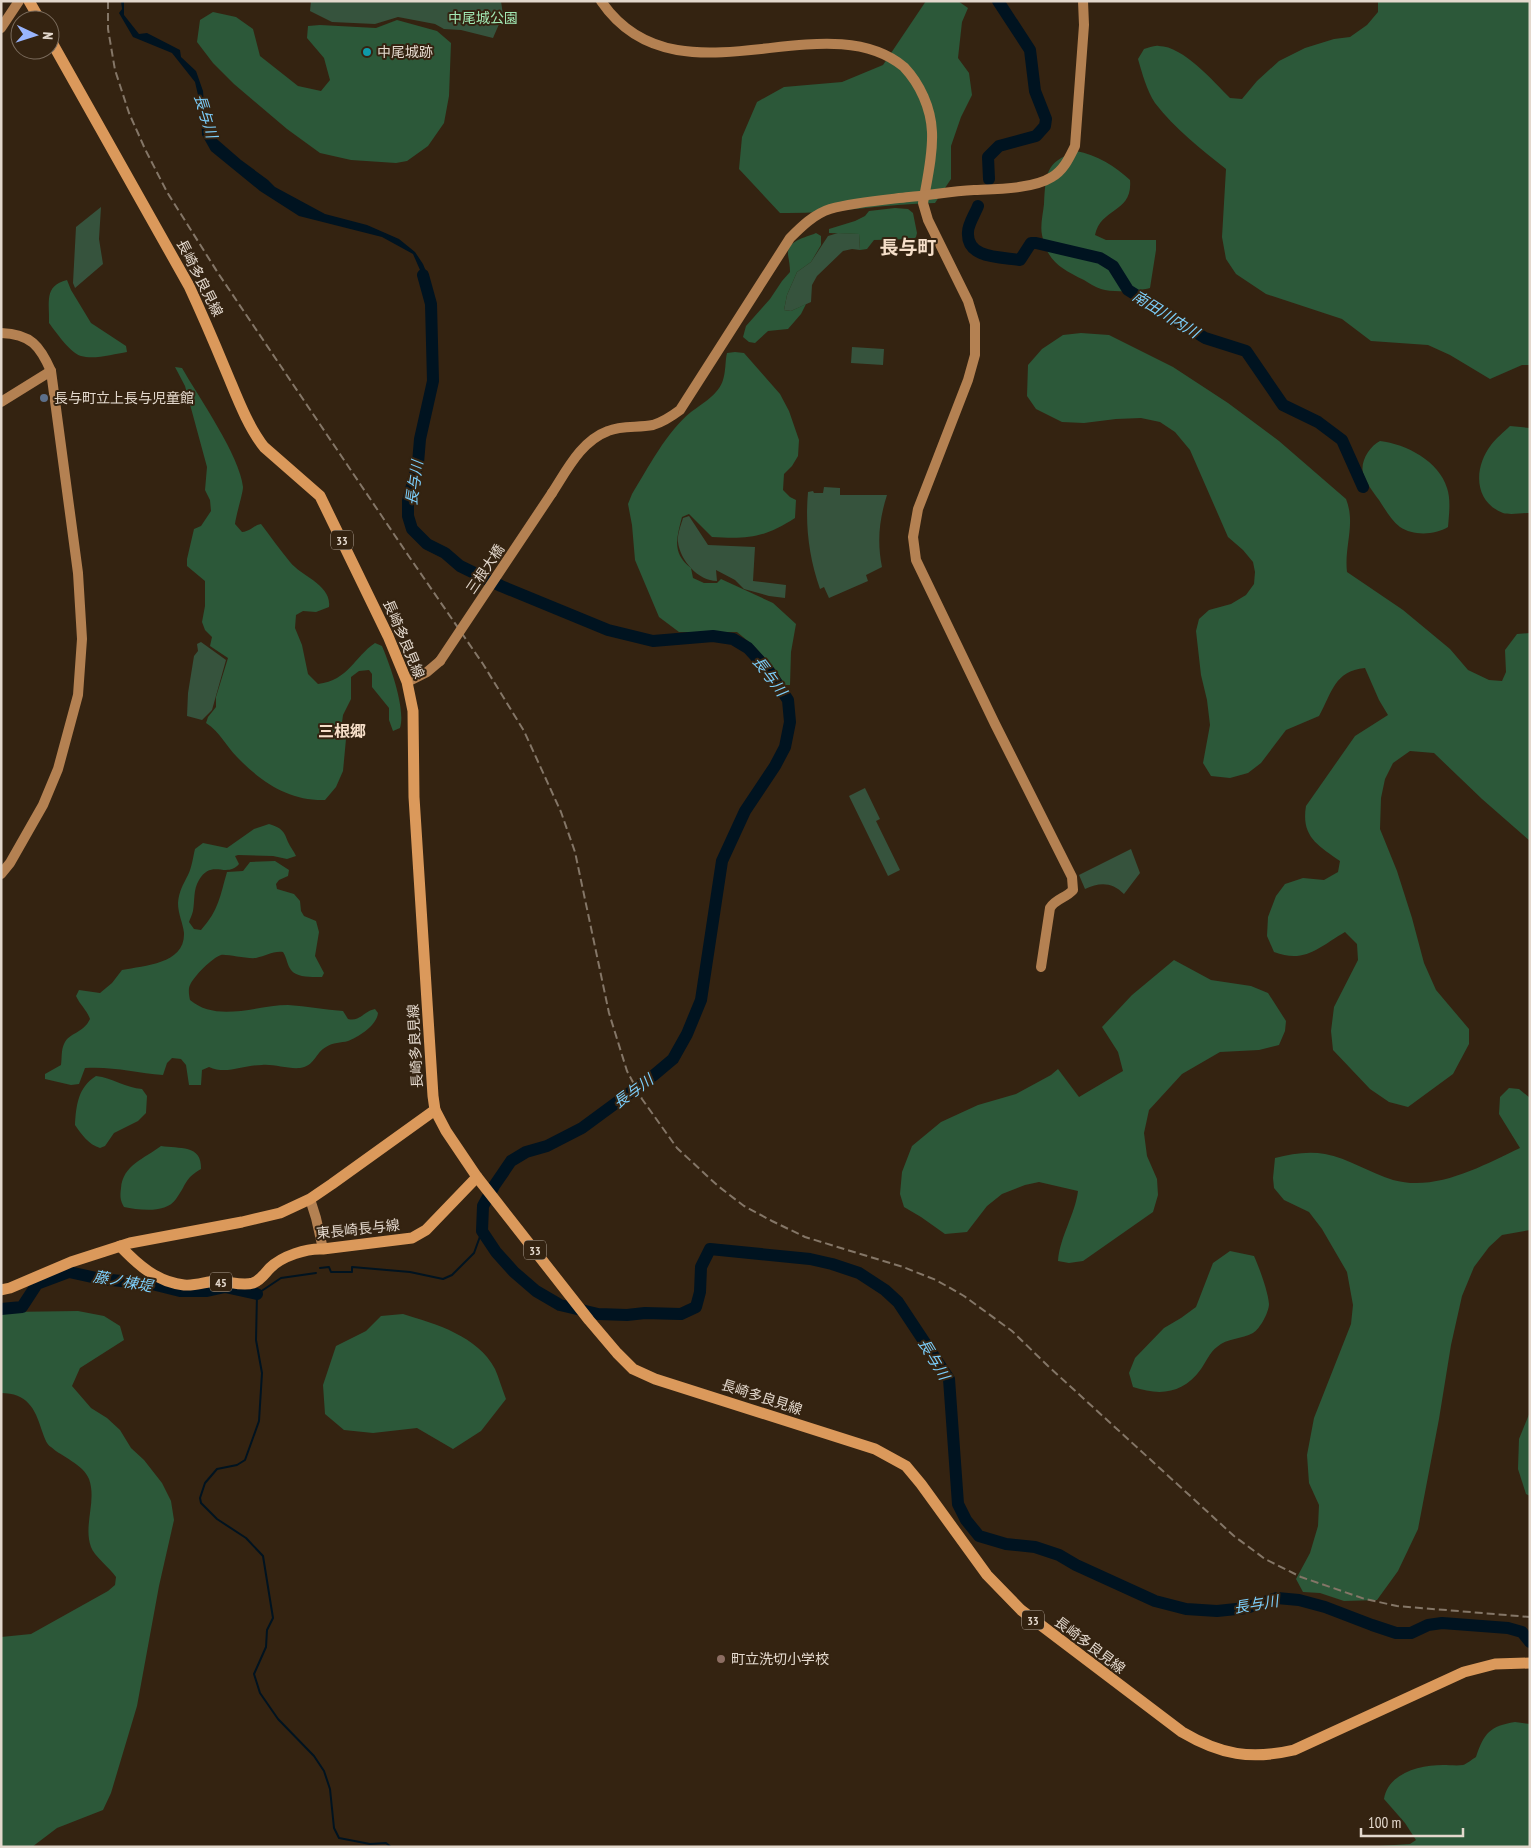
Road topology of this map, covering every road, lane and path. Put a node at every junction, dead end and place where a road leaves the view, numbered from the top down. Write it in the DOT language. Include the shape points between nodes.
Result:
graph roads {
  1 [pos="19,1"];
  2 [pos="601,1"];
  3 [pos="1083,1"];
  4 [pos="1,28"];
  5 [pos="60,57"];
  6 [pos="924,195"];
  7 [pos="1,333"];
  8 [pos="51,371"];
  9 [pos="1,402"];
  10 [pos="407,682"];
  11 [pos="1,874"];
  12 [pos="1041,967"];
  13 [pos="435,1110"];
  14 [pos="480,1180"];
  15 [pos="310,1199"];
  16 [pos="120,1246"];
  17 [pos="324,1249"];
  18 [pos="1,1290"];
  19 [pos="1530,1663"];
  1 -- 4 [label="street"];
  2 -- 6 [label="street" via="624,26 641,37 676,47 715,46 816,34 836,34 870,43 899,61 912,76 928,107 932,131"];
  3 -- 6 [label="street, 三根大橋" via="1075,146 1067,162 1052,177 1020,186"];
  5 -- 10 [label="main road, 長崎多良見線 / 33" via="189,286 256,437 320,496 385,628"];
  6 -- 10 [label="street, 三根大橋, bridge" via="829,210 802,225 790,238 680,410 653,425 608,431 583,448 440,661"];
  6 -- 12 [label="street" via="928,220 968,301 976,339 968,380 918,509 914,537 916,560 1072,877 1073,890 1050,908"];
  7 -- 8 [label="street" via="18,335 36,344"];
  8 -- 9 [label="street"];
  8 -- 11 [label="street" via="78,573 82,639 78,695 58,769 43,805"];
  10 -- 13 [label="main road, 長崎多良見線 / 33" via="413,711 414,798"];
  13 -- 14 [label="main road, 長崎多良見線 / 33"];
  13 -- 15 [label="main road"];
  14 -- 17 [label="main road, 東長崎長与線 / 45" via="426,1230 412,1238"];
  14 -- 19 [label="main road, 長崎多良見線 / 33" via="589,1320 633,1369 655,1379 875,1449 906,1466 987,1575 1021,1610 1197,1740 1238,1754 1266,1755 1294,1750 1464,1672 1495,1664"];
  15 -- 16 [label="main road" via="280,1214"];
  15 -- 17 [label="street"];
  16 -- 17 [label="main road, 東長崎長与線 / 45" via="148,1273 184,1285 216,1281 254,1283 280,1260 313,1248"];
  16 -- 18 [label="main road"];
}
